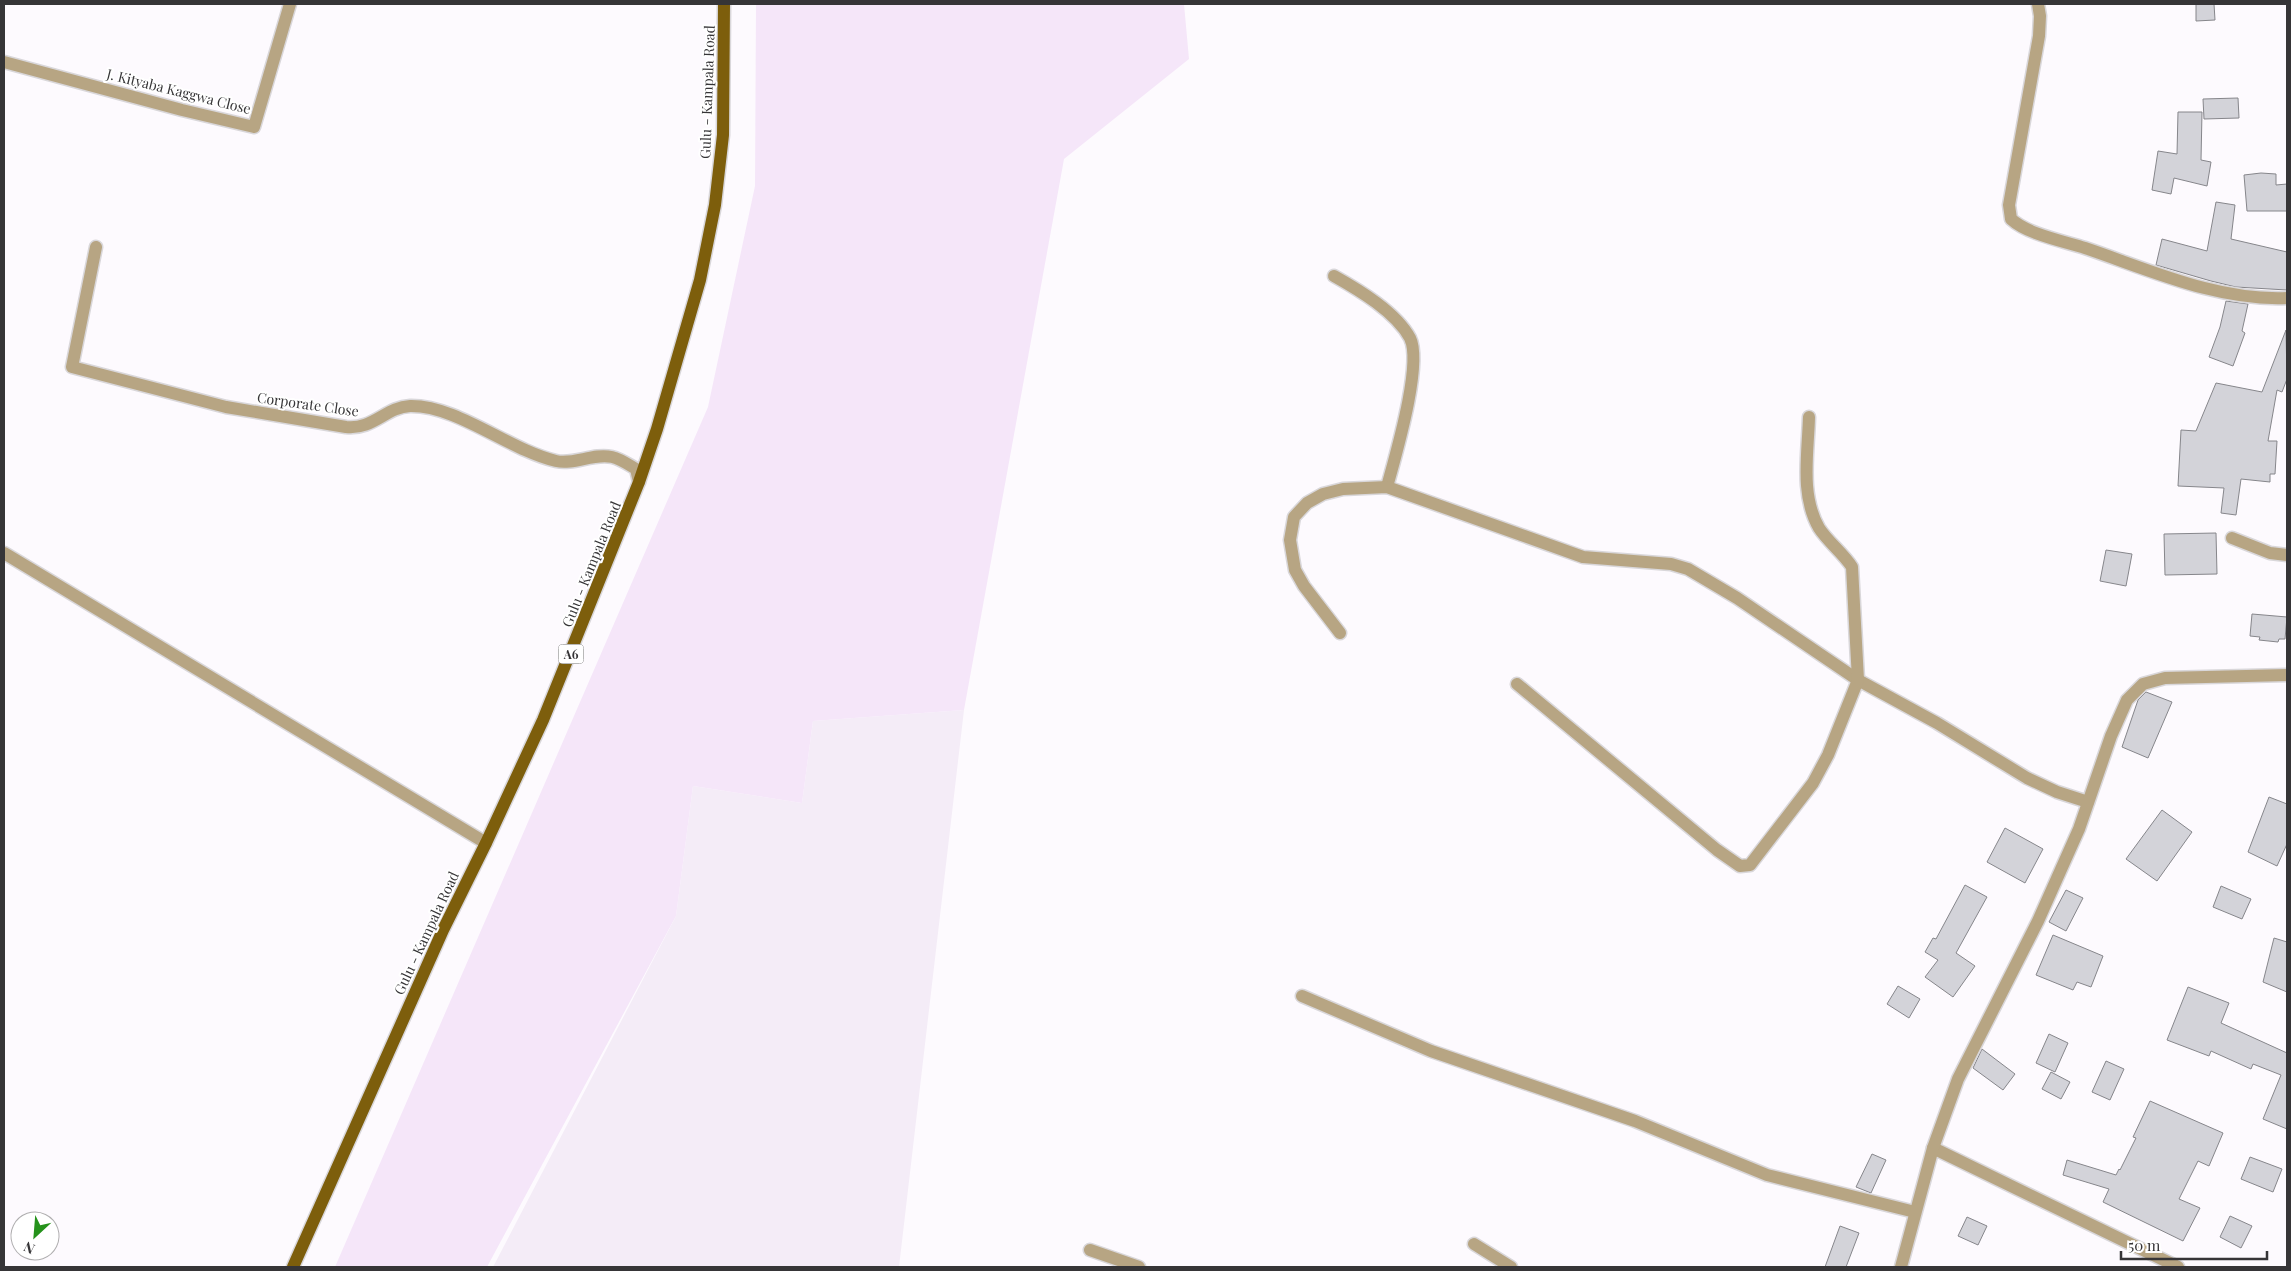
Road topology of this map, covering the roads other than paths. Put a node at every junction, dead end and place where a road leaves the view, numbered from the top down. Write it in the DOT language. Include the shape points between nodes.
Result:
graph roads {
  1 [pos="290,4"];
  2 [pos="724,4"];
  3 [pos="2038,4"];
  4 [pos="4,62"];
  5 [pos="96,247"];
  6 [pos="1334,276"];
  7 [pos="2287,298"];
  8 [pos="1809,417"];
  9 [pos="639,482"];
  10 [pos="1387,487"];
  11 [pos="2232,538"];
  12 [pos="4,553"];
  13 [pos="2287,555"];
  14 [pos="1340,633"];
  15 [pos="2287,675"];
  16 [pos="1858,680"];
  17 [pos="1517,684"];
  18 [pos="2088,802"];
  19 [pos="486,843"];
  20 [pos="1302,996"];
  21 [pos="1933,1148"];
  22 [pos="1915,1212"];
  23 [pos="1474,1244"];
  24 [pos="1090,1250"];
  25 [pos="293,1267"];
  26 [pos="1139,1267"];
  27 [pos="1511,1267"];
  28 [pos="1901,1267"];
  29 [pos="2178,1267"];
  1 -- 4 [label="street, J. Kityaba Kaggwa Close" via="254,127"];
  2 -- 9 [label="main road, Gulu - Kampala Road / A6" via="723,134 715,205 700,280"];
  3 -- 7 [label="street" via="2039,36 2009,205 2010,219 2047,236 2191,285 2236,295"];
  5 -- 9 [label="street, Corporate Close" via="72,367 226,407 346,427 363,427 408,406 425,407 557,462 613,458 636,469"];
  6 -- 10 [label="street" via="1371,297 1404,329 1414,350 1414,367 1400,440"];
  8 -- 16 [label="street" via="1807,492 1810,510 1820,530 1852,567"];
  9 -- 19 [label="main road, Gulu - Kampala Road / A6" via="544,720"];
  10 -- 14 [label="street" via="1342,489 1323,494 1307,503 1294,517 1290,540 1295,570"];
  10 -- 16 [label="street" via="1583,557 1671,564 1688,569 1737,598"];
  11 -- 13 [label="street" via="2270,553"];
  12 -- 19 [label="street"];
  15 -- 18 [label="street" via="2165,678 2143,684 2133,692 2122,709"];
  16 -- 17 [label="street" via="1828,755 1813,783 1759,856 1744,867 1717,850"];
  16 -- 18 [label="street" via="1937,723 2026,778"];
  18 -- 21 [label="street" via="2038,921 1958,1079"];
  19 -- 25 [label="main road, Gulu - Kampala Road / A6" via="419,982"];
  20 -- 22 [label="street" via="1431,1050 1635,1121 1767,1175"];
  21 -- 22 [label="street"];
  21 -- 29 [label="street"];
  22 -- 28 [label="street"];
  23 -- 27 [label="street"];
  24 -- 26 [label="street"];
}
